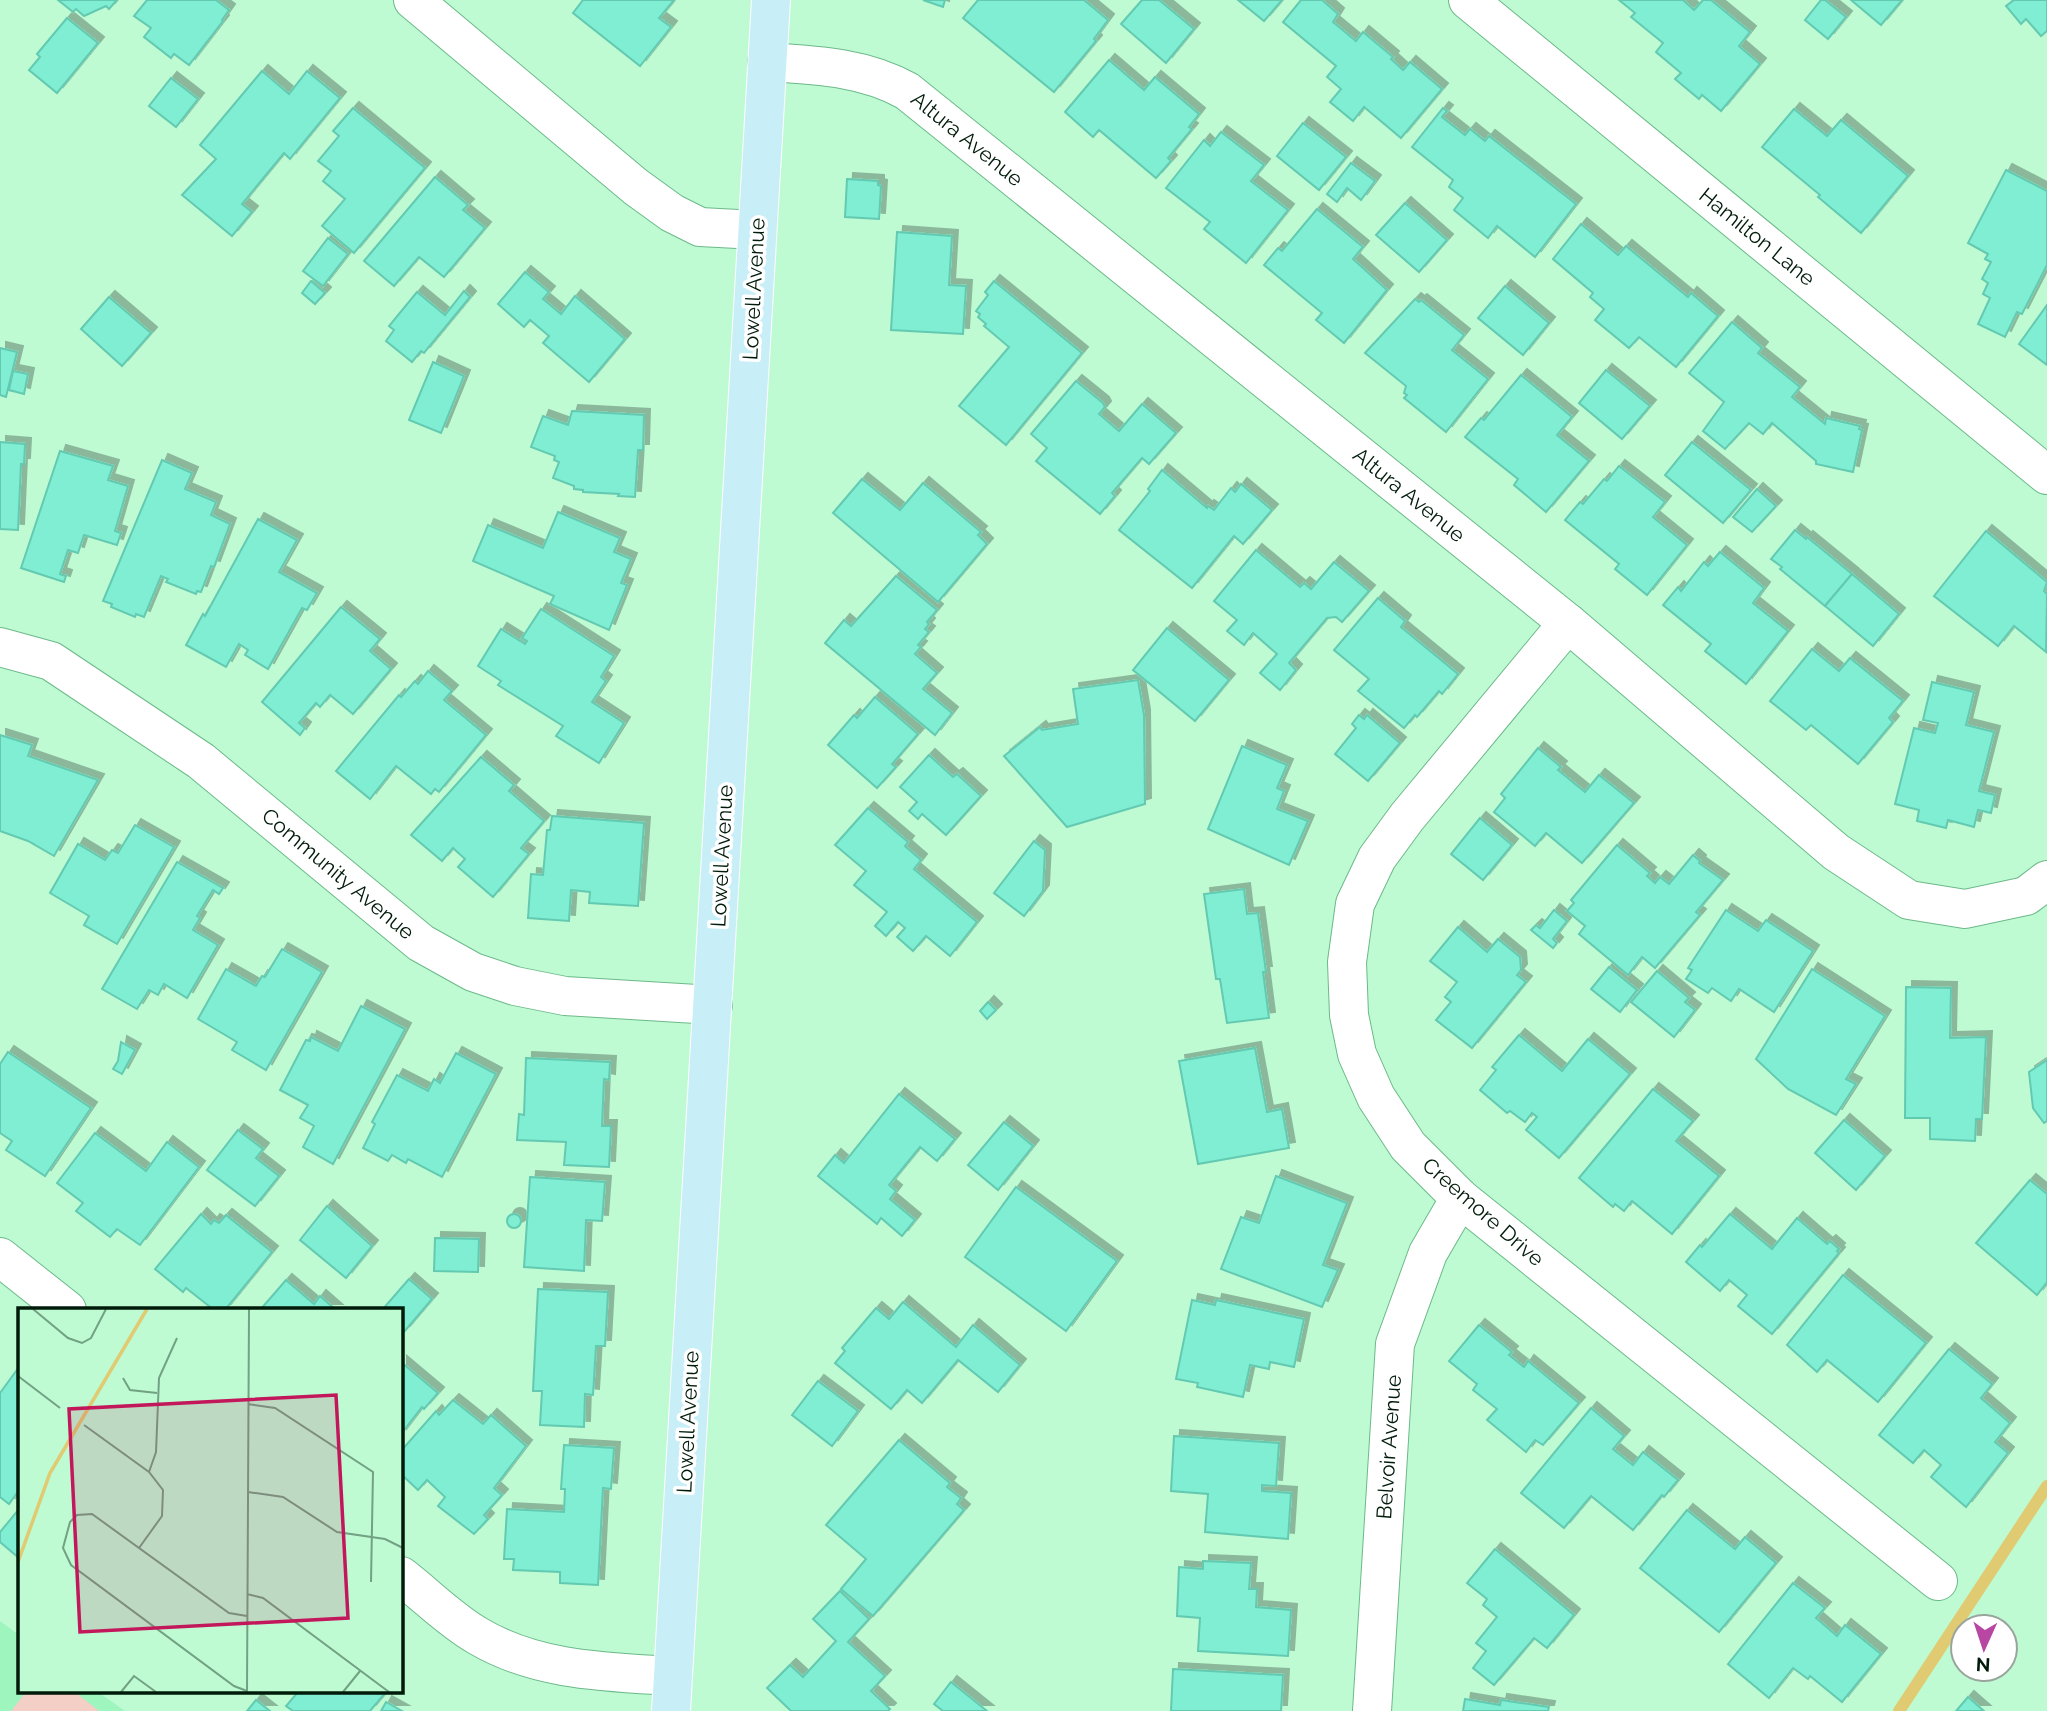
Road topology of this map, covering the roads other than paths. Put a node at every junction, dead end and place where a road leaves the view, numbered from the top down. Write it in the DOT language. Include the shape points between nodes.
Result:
graph roads {
  1 [pos="413,0"];
  2 [pos="771,0"];
  3 [pos="1468,0"];
  4 [pos="767,62"];
  5 [pos="757,230"];
  6 [pos="2047,475"];
  7 [pos="1568,622"];
  8 [pos="0,647"];
  9 [pos="2047,880"];
  10 [pos="713,1005"];
  11 [pos="1460,1198"];
  12 [pos="0,1257"];
  13 [pos="64,1308"];
  14 [pos="402,1577"];
  15 [pos="1938,1581"];
  16 [pos="672,1694"];
  17 [pos="1372,1711"];
  1 -- 5 [label="street" via="672,213 700,227"];
  2 -- 4 [label="main road, Lowell Avenue"];
  3 -- 6 [label="street, Hamilton Lane"];
  4 -- 5 [label="main road, Lowell Avenue"];
  4 -- 7 [label="street, Altura Avenue" via="866,72 907,91"];
  5 -- 10 [label="main road, Lowell Avenue"];
  7 -- 9 [label="street, Altura Avenue" via="1836,852 1909,900 1979,907 2026,896"];
  7 -- 11 [label="street, Creemore Drive" via="1406,817 1377,858 1355,904 1347,962 1349,1015 1357,1054 1376,1097 1408,1146"];
  8 -- 10 [label="street, Community Avenue" via="51,661 201,761 421,943 473,972 565,996"];
  10 -- 16 [label="main road, Lowell Avenue"];
  11 -- 15 [label="street, Creemore Drive"];
  11 -- 17 [label="street, Belvoir Avenue" via="1428,1254 1395,1344"];
  12 -- 13 [label="street"];
  14 -- 16 [label="street" via="475,1634 519,1655"];
}
